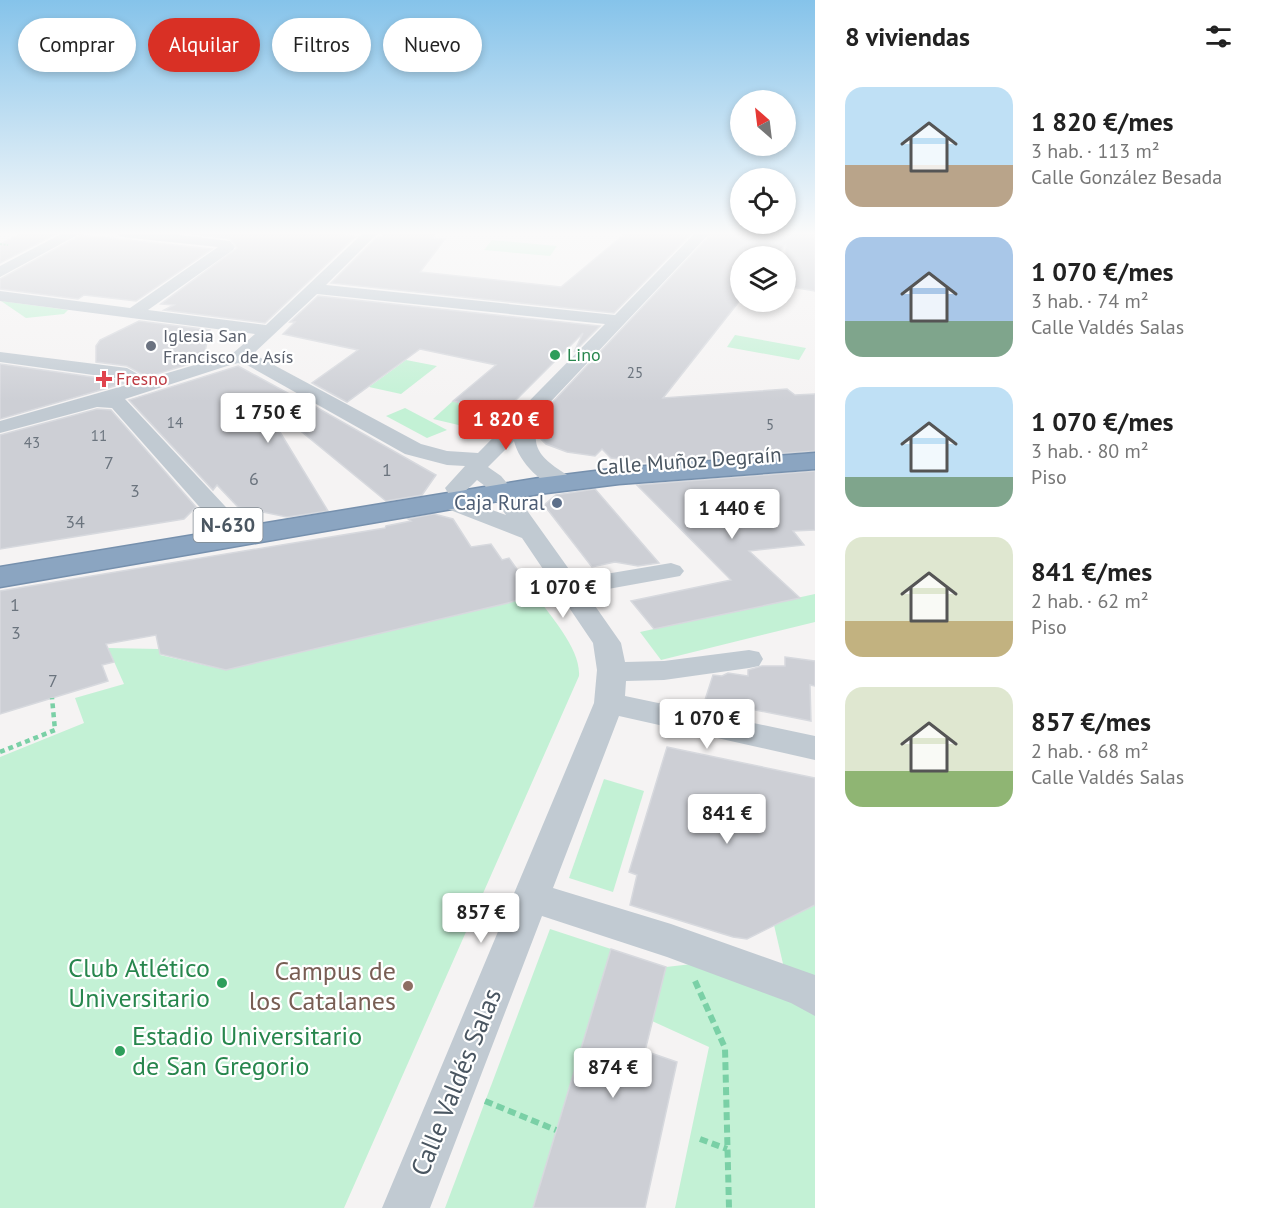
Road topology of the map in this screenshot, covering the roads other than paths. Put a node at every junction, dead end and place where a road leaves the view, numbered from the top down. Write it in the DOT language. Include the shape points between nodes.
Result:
graph roads {
  1 [pos="166,289"];
  2 [pos="314,289"];
  3 [pos="318,289"];
  4 [pos="648,289"];
  5 [pos="0,296"];
  6 [pos="133,312"];
  7 [pos="618,320"];
  8 [pos="270,331"];
  9 [pos="0,357"];
  10 [pos="238,358"];
  11 [pos="143,385"];
  12 [pos="98,401"];
  13 [pos="531,410"];
  14 [pos="0,427"];
  15 [pos="815,451"];
  16 [pos="815,461"];
  17 [pos="556,478"];
  18 [pos="476,482"];
  19 [pos="229,525"];
  20 [pos="531,533"];
  21 [pos="0,563"];
  22 [pos="671,571"];
  23 [pos="0,577"];
  24 [pos="569,588"];
  25 [pos="749,659"];
  26 [pos="611,686"];
  27 [pos="815,748"];
  28 [pos="531,897"];
  29 [pos="815,997"];
  30 [pos="406,1208"];
  1 -- 6 [label="street"];
  2 -- 8 [label="street"];
  3 -- 7 [label="street"];
  4 -- 7 [label="street"];
  5 -- 6 [label="street"];
  6 -- 8 [label="street"];
  7 -- 13 [label="street"];
  8 -- 10 [label="street"];
  9 -- 11 [label="street" via="127,374"];
  10 -- 11 [label="street"];
  10 -- 18 [label="street" via="253,362 413,449 447,458"];
  11 -- 12 [label="street"];
  12 -- 14 [label="street"];
  12 -- 19 [label="street" via="117,402 126,410"];
  13 -- 17 [label="street" via="524,433 525,447"];
  13 -- 18 [label="street"];
  15 -- 17 [label="highway, Calle Muñoz Degraín / N-630" via="611,465"];
  16 -- 17 [label="highway, Calle Muñoz Degraín / N-630"];
  17 -- 18 [label="highway, Calle Muñoz Degraín / N-630"];
  18 -- 19 [label="highway, N-630"];
  18 -- 20 [label="street"];
  18 -- 20 [label="street"];
  18 -- 23 [label="highway, N-630"];
  19 -- 21 [label="highway, N-630"];
  20 -- 24 [label="street"];
  22 -- 24 [label="street"];
  24 -- 26 [label="street" via="607,643"];
  25 -- 26 [label="street" via="627,672"];
  26 -- 27 [label="street"];
  26 -- 28 [label="street, Calle Valdés Salas"];
  28 -- 29 [label="street" via="671,940"];
  28 -- 30 [label="street, Calle Valdés Salas"];
}
